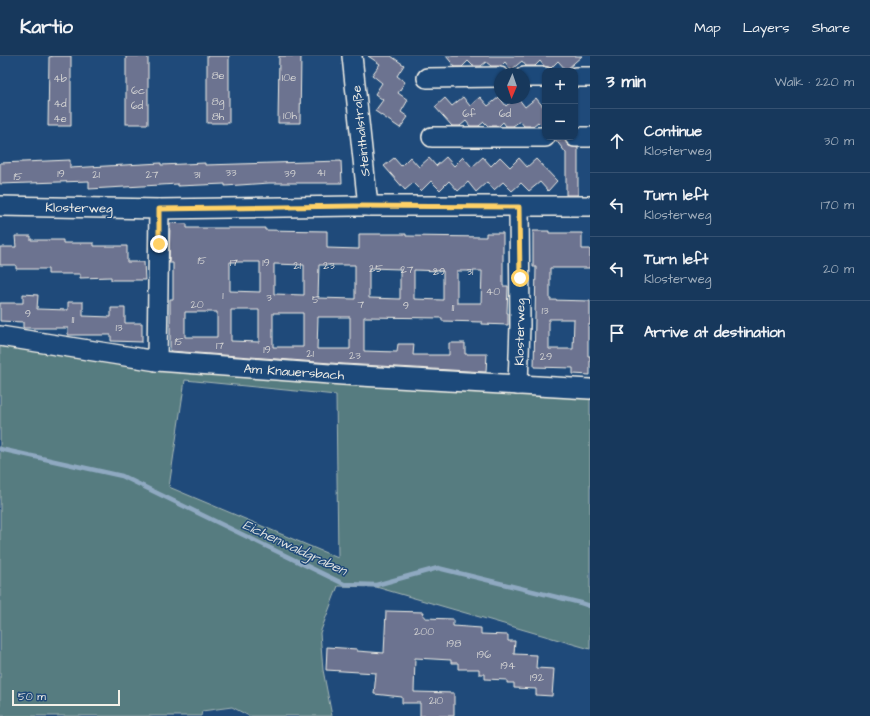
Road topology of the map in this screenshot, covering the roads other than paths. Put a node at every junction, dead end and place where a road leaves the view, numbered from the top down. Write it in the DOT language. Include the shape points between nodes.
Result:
graph roads {
  1 [pos="352,56"];
  2 [pos="530,77"];
  3 [pos="542,77"];
  4 [pos="578,77"];
  5 [pos="590,77"];
  6 [pos="427,78"];
  7 [pos="494,78"];
  8 [pos="542,137"];
  9 [pos="578,137"];
  10 [pos="590,137"];
  11 [pos="432,138"];
  12 [pos="0,206"];
  13 [pos="368,206"];
  14 [pos="590,206"];
  15 [pos="519,207"];
  16 [pos="159,209"];
  17 [pos="0,336"];
  18 [pos="157,361"];
  19 [pos="518,385"];
  20 [pos="590,389"];
  1 -- 13 [label="street, Steinthalstraße"];
  2 -- 3 [label="street"];
  4 -- 5 [label="street"];
  6 -- 7 [label="street"];
  8 -- 11 [label="street"];
  9 -- 10 [label="street"];
  12 -- 16 [label="street, Klosterweg"];
  13 -- 15 [label="street, Klosterweg"];
  13 -- 16 [label="street, Klosterweg"];
  14 -- 15 [label="street, Klosterweg"];
  15 -- 19 [label="street, Klosterweg"];
  16 -- 18 [label="street"];
  17 -- 18 [label="street, Am Knauersbach"];
  18 -- 19 [label="street, Am Knauersbach"];
  19 -- 20 [label="street, Am Knauersbach"];
}
